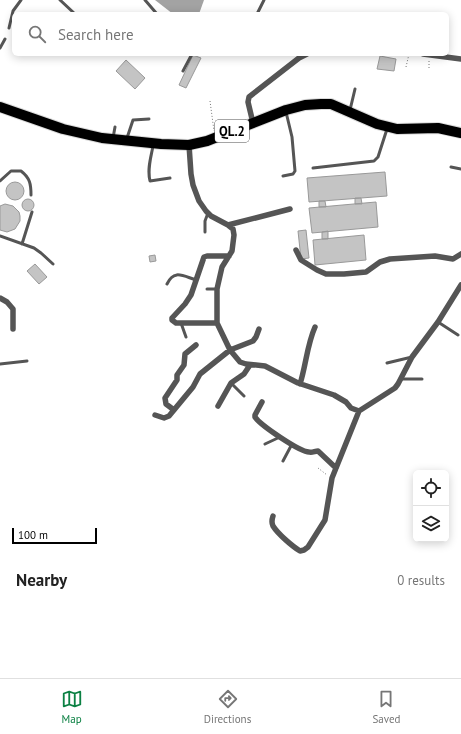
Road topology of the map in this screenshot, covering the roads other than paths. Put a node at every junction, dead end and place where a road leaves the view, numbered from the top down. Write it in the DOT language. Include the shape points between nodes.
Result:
graph roads {
  1 [pos="21,0"];
  2 [pos="60,0"];
  3 [pos="145,0"];
  4 [pos="264,0"];
  5 [pos="14,12"];
  6 [pos="73,12"];
  7 [pos="155,12"];
  8 [pos="258,12"];
  9 [pos="12,21"];
  10 [pos="8,28"];
  11 [pos="5,40"];
  12 [pos="0,48"];
  13 [pos="191,56"];
  14 [pos="303,56"];
  15 [pos="438,56"];
  16 [pos="461,59"];
  17 [pos="183,71"];
  18 [pos="355,89"];
  19 [pos="0,107"];
  20 [pos="286,110"];
  21 [pos="349,111"];
  22 [pos="149,120"];
  23 [pos="253,123"];
  24 [pos="115,126"];
  25 [pos="387,127"];
  26 [pos="461,133"];
  27 [pos="113,140"];
  28 [pos="126,142"];
  29 [pos="154,144"];
  30 [pos="189,145"];
  31 [pos="452,167"];
  32 [pos="313,168"];
  33 [pos="461,169"];
  34 [pos="283,176"];
  35 [pos="170,178"];
  36 [pos="0,181"];
  37 [pos="32,195"];
  38 [pos="290,209"];
  39 [pos="32,212"];
  40 [pos="208,213"];
  41 [pos="228,225"];
  42 [pos="205,232"];
  43 [pos="0,236"];
  44 [pos="22,244"];
  45 [pos="296,250"];
  46 [pos="461,254"];
  47 [pos="229,256"];
  48 [pos="53,264"];
  49 [pos="196,280"];
  50 [pos="167,284"];
  51 [pos="461,285"];
  52 [pos="207,288"];
  53 [pos="216,289"];
  54 [pos="0,298"];
  55 [pos="438,322"];
  56 [pos="181,323"];
  57 [pos="217,323"];
  58 [pos="315,327"];
  59 [pos="13,329"];
  60 [pos="259,329"];
  61 [pos="458,335"];
  62 [pos="186,337"];
  63 [pos="196,345"];
  64 [pos="230,350"];
  65 [pos="412,357"];
  66 [pos="27,361"];
  67 [pos="387,363"];
  68 [pos="0,364"];
  69 [pos="250,364"];
  70 [pos="402,379"];
  71 [pos="422,379"];
  72 [pos="231,383"];
  73 [pos="300,384"];
  74 [pos="244,396"];
  75 [pos="262,402"];
  76 [pos="218,406"];
  77 [pos="174,410"];
  78 [pos="359,411"];
  79 [pos="155,415"];
  80 [pos="280,437"];
  81 [pos="265,444"];
  82 [pos="292,444"];
  83 [pos="283,461"];
  84 [pos="336,468"];
  85 [pos="273,516"];
  1 -- 5 [label="lane"];
  2 -- 6 [label="lane"];
  3 -- 7 [label="lane"];
  4 -- 8 [label="lane"];
  9 -- 10 [label="lane"];
  11 -- 12 [label="lane"];
  13 -- 17 [label="lane"];
  14 -- 23 [label="street" via="248,97"];
  15 -- 16 [label="street"];
  18 -- 21 [label="lane"];
  19 -- 27 [label="highway, QL.2" via="63,129"];
  20 -- 21 [label="highway, QL.2" via="305,105 331,104"];
  20 -- 23 [label="highway, QL.2"];
  20 -- 34 [label="lane" via="295,171"];
  21 -- 25 [label="highway, QL.2"];
  22 -- 28 [label="lane" via="133,120"];
  23 -- 30 [label="highway, QL.2"];
  24 -- 27 [label="lane"];
  25 -- 26 [label="highway, QL.2" via="438,128"];
  25 -- 32 [label="lane" via="378,157 374,161"];
  27 -- 28 [label="highway, QL.2"];
  28 -- 29 [label="highway, QL.2"];
  29 -- 30 [label="highway, QL.2"];
  29 -- 35 [label="lane" via="148,175 150,181"];
  30 -- 40 [label="street" via="193,185 199,201"];
  31 -- 33 [label="lane"];
  36 -- 37 [label="lane" via="11,171 21,171 29,179"];
  38 -- 41 [label="street"];
  39 -- 44 [label="lane"];
  40 -- 41 [label="street"];
  40 -- 42 [label="lane"];
  41 -- 47 [label="street" via="233,229 234,235"];
  43 -- 44 [label="lane"];
  44 -- 48 [label="lane" via="34,248"];
  45 -- 46 [label="street" via="301,260 326,274 366,272 380,262 390,259 435,256 453,259"];
  47 -- 49 [label="street" via="204,257"];
  47 -- 53 [label="street" via="222,267"];
  49 -- 50 [label="lane" via="176,274"];
  49 -- 56 [label="street" via="188,300 172,318 174,322"];
  51 -- 55 [label="street"];
  52 -- 53 [label="lane"];
  53 -- 57 [label="street"];
  54 -- 59 [label="street" via="13,308"];
  55 -- 61 [label="lane"];
  55 -- 65 [label="street"];
  56 -- 57 [label="street"];
  56 -- 62 [label="lane"];
  57 -- 64 [label="street"];
  58 -- 73 [label="street"];
  60 -- 64 [label="street" via="253,341"];
  63 -- 77 [label="street" via="185,354 184,365 165,398 166,404"];
  64 -- 69 [label="street" via="240,362"];
  64 -- 77 [label="street" via="200,374"];
  65 -- 67 [label="lane"];
  65 -- 70 [label="street"];
  66 -- 68 [label="lane"];
  69 -- 72 [label="street" via="244,374"];
  69 -- 73 [label="street" via="265,366"];
  70 -- 71 [label="lane"];
  70 -- 78 [label="street" via="395,388"];
  72 -- 74 [label="lane"];
  72 -- 76 [label="street"];
  73 -- 78 [label="street" via="334,395"];
  75 -- 80 [label="street" via="255,417"];
  77 -- 79 [label="street" via="166,418"];
  78 -- 84 [label="street"];
  80 -- 81 [label="lane"];
  80 -- 82 [label="street"];
  82 -- 83 [label="lane"];
  82 -- 84 [label="street" via="307,452 318,451"];
  84 -- 85 [label="street" via="325,520 308,547 298,550 281,535 273,526"];
}
